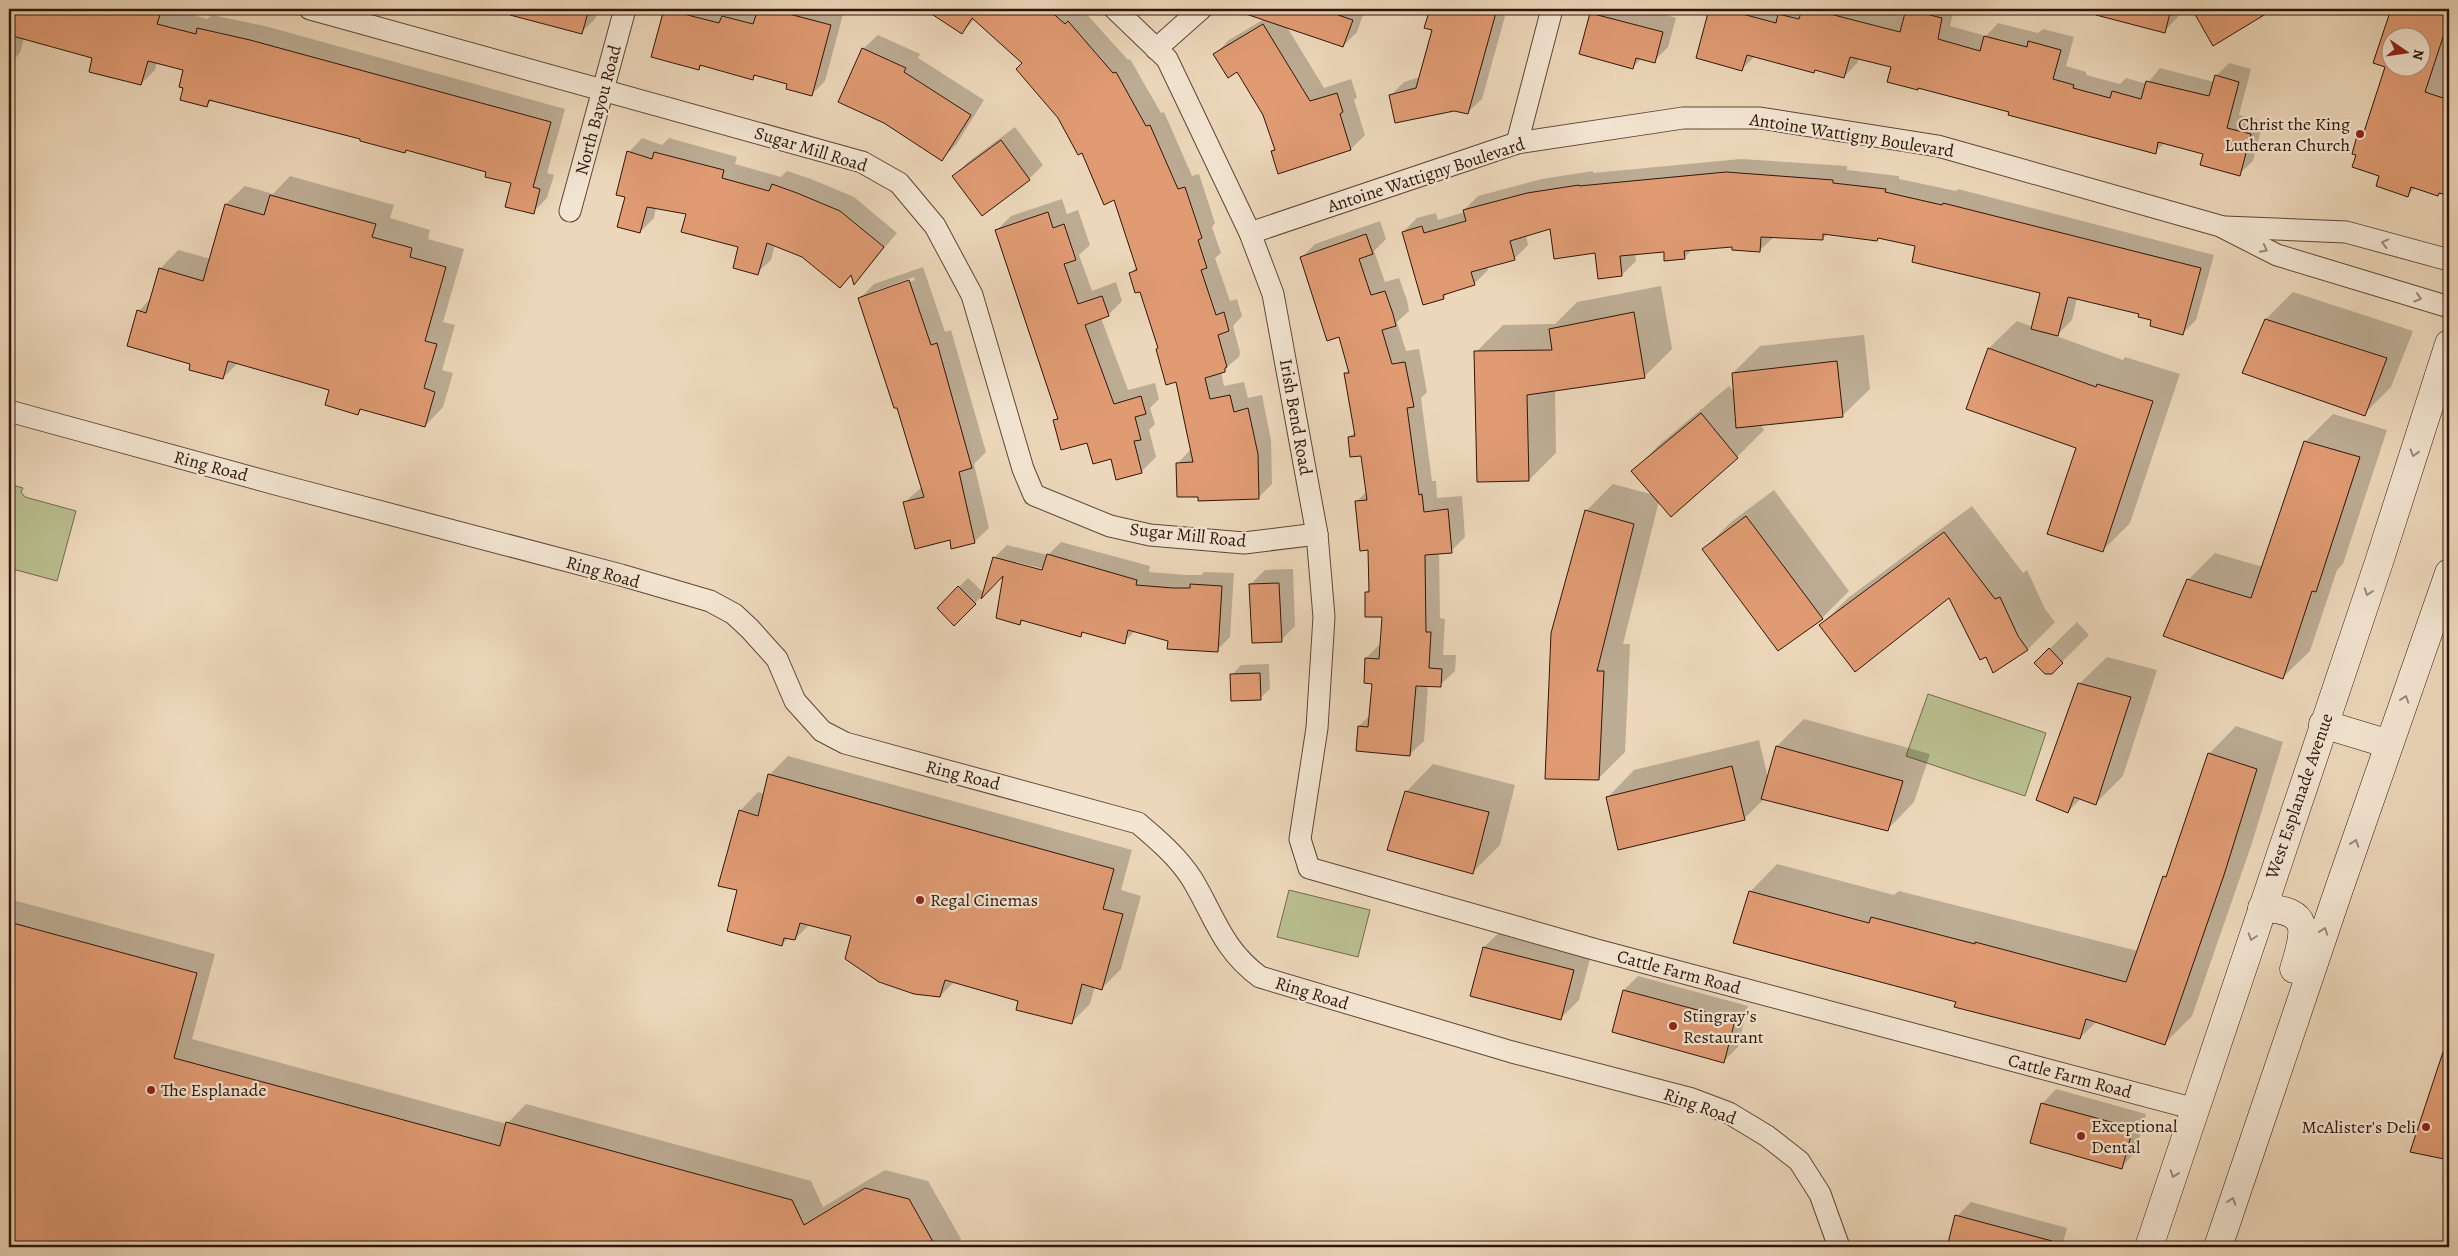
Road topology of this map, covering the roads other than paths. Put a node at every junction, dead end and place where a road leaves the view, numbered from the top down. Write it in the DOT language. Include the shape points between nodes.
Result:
graph roads {
  1 [pos="310,9"];
  2 [pos="625,9"];
  3 [pos="1202,9"];
  4 [pos="1552,9"];
  5 [pos="1118,10"];
  6 [pos="1156,49"];
  7 [pos="604,89"];
  8 [pos="1517,143"];
  9 [pos="570,211"];
  10 [pos="2220,226"];
  11 [pos="1250,233"];
  12 [pos="2449,260"];
  13 [pos="2449,307"];
  14 [pos="2449,344"];
  15 [pos="9,411"];
  16 [pos="1317,534"];
  17 [pos="2449,573"];
  18 [pos="2323,724"];
  19 [pos="2389,744"];
  20 [pos="1309,868"];
  21 [pos="2262,908"];
  22 [pos="2274,1082"];
  23 [pos="2195,1109"];
  24 [pos="1839,1247"];
  25 [pos="2149,1247"];
  26 [pos="2218,1247"];
  1 -- 7 [label="street, Sugar Mill Road"];
  2 -- 7 [label="street, North Bayou Road"];
  3 -- 6 [label="street"];
  4 -- 8 [label="street"];
  5 -- 6 [label="street, Irish Bend Road"];
  6 -- 11 [label="street, Irish Bend Road" via="1167,59"];
  7 -- 9 [label="street, North Bayou Road"];
  7 -- 16 [label="street, Sugar Mill Road" via="862,162 899,183 935,226 972,295 1023,469 1034,495 1110,526 1150,535 1244,543"];
  8 -- 10 [label="street, Antoine Wattigny Boulevard" via="1684,118 1760,118 1938,146"];
  8 -- 11 [label="street, Antoine Wattigny Boulevard"];
  12 -- 10 [label="street, Antoine Wattigny Boulevard, one-way" via="2346,232"];
  10 -- 13 [label="street, Antoine Wattigny Boulevard, one-way" via="2277,256"];
  11 -- 16 [label="street, Irish Bend Road" via="1273,294"];
  14 -- 18 [label="main road, West Esplanade Avenue, one-way"];
  15 -- 24 [label="street, Ring Road" via="710,601 734,614 750,629 777,659 795,701 822,730 845,743 1138,823 1179,862 1228,947 1260,977 1512,1052 1692,1099 1729,1113 1767,1136 1799,1161 1820,1194"];
  16 -- 20 [label="street, Irish Bend Road" via="1324,617 1317,728 1300,839"];
  19 -- 17 [label="main road, one-way"];
  18 -- 19 [label="main road"];
  18 -- 21 [label="main road, West Esplanade Avenue"];
  22 -- 19 [label="main road, one-way"];
  20 -- 23 [label="street, Cattle Farm Road" via="1597,950"];
  21 -- 22 [label="main road" via="2282,909 2293,914 2304,936 2293,972"];
  21 -- 23 [label="main road, West Esplanade Avenue, one-way"];
  26 -- 22 [label="main road, one-way"];
  23 -- 25 [label="main road, West Esplanade Avenue, one-way"];
}
